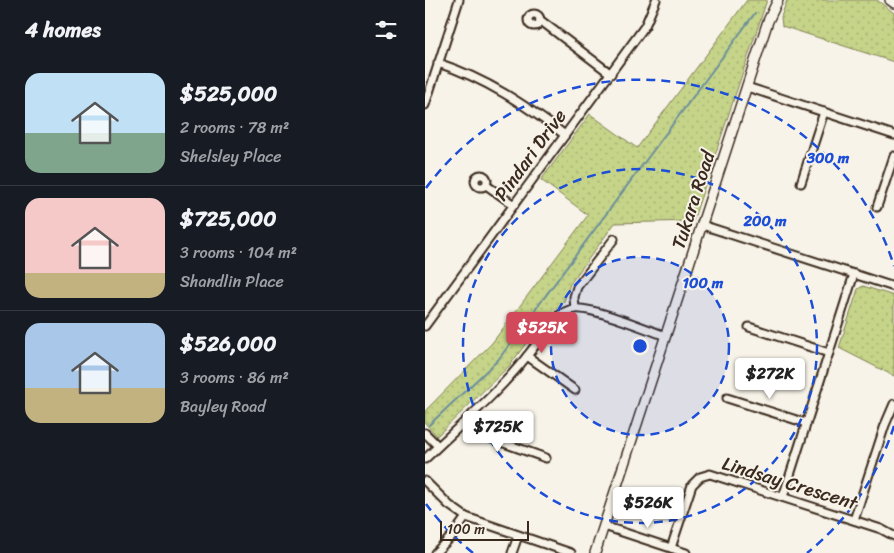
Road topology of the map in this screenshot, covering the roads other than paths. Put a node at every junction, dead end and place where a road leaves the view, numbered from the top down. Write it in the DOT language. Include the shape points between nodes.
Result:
graph roads {
  1 [pos="459,0"];
  2 [pos="656,0"];
  3 [pos="778,0"];
  4 [pos="890,0"];
  5 [pos="894,3"];
  6 [pos="540,20"];
  7 [pos="438,63"];
  8 [pos="611,74"];
  9 [pos="747,87"];
  10 [pos="425,105"];
  11 [pos="824,112"];
  12 [pos="565,135"];
  13 [pos="894,135"];
  14 [pos="894,156"];
  15 [pos="801,183"];
  16 [pos="486,185"];
  17 [pos="514,205"];
  18 [pos="877,207"];
  19 [pos="702,225"];
  20 [pos="614,239"];
  21 [pos="854,274"];
  22 [pos="894,287"];
  23 [pos="575,309"];
  24 [pos="425,326"];
  25 [pos="749,327"];
  26 [pos="666,336"];
  27 [pos="829,353"];
  28 [pos="527,356"];
  29 [pos="575,390"];
  30 [pos="727,398"];
  31 [pos="894,404"];
  32 [pos="468,418"];
  33 [pos="806,423"];
  34 [pos="425,433"];
  35 [pos="438,446"];
  36 [pos="546,458"];
  37 [pos="425,459"];
  38 [pos="425,481"];
  39 [pos="783,497"];
  40 [pos="466,517"];
  41 [pos="854,520"];
  42 [pos="604,526"];
  43 [pos="518,536"];
  44 [pos="894,536"];
  45 [pos="671,550"];
  46 [pos="435,553"];
  47 [pos="512,553"];
  48 [pos="571,553"];
  49 [pos="595,553"];
  50 [pos="686,553"];
  1 -- 7 [label="street"];
  2 -- 8 [label="street, Pindari Drive" via="645,26"];
  3 -- 9 [label="street, Tukara Road"];
  4 -- 5 [label="street"];
  6 -- 8 [label="street"];
  7 -- 10 [label="street"];
  7 -- 12 [label="street" via="499,89"];
  8 -- 12 [label="street, Pindari Drive"];
  9 -- 11 [label="street"];
  9 -- 19 [label="street, Tukara Road"];
  11 -- 13 [label="street"];
  11 -- 15 [label="street"];
  12 -- 17 [label="street, Pindari Drive"];
  14 -- 18 [label="street"];
  16 -- 17 [label="street"];
  17 -- 24 [label="street, Pindari Drive"];
  19 -- 21 [label="street"];
  19 -- 26 [label="street, Tukara Road"];
  20 -- 23 [label="street" via="577,287"];
  21 -- 22 [label="street"];
  21 -- 27 [label="street"];
  23 -- 26 [label="street"];
  23 -- 28 [label="street" via="553,321"];
  25 -- 27 [label="street"];
  26 -- 42 [label="street, Tukara Road"];
  27 -- 33 [label="street"];
  28 -- 29 [label="street"];
  28 -- 32 [label="street"];
  30 -- 33 [label="street"];
  31 -- 41 [label="street"];
  32 -- 35 [label="street"];
  32 -- 36 [label="street" via="487,437"];
  33 -- 39 [label="street"];
  34 -- 35 [label="street"];
  35 -- 37 [label="street"];
  38 -- 40 [label="street" via="449,506"];
  39 -- 41 [label="street, Lindsay Crescent"];
  39 -- 45 [label="street, Lindsay Crescent" via="703,472 690,489"];
  40 -- 43 [label="street"];
  40 -- 46 [label="street"];
  41 -- 44 [label="street, Lindsay Crescent"];
  42 -- 45 [label="street"];
  42 -- 49 [label="street, Tukara Road"];
  43 -- 47 [label="street"];
  43 -- 48 [label="street"];
  45 -- 50 [label="street"];
}
